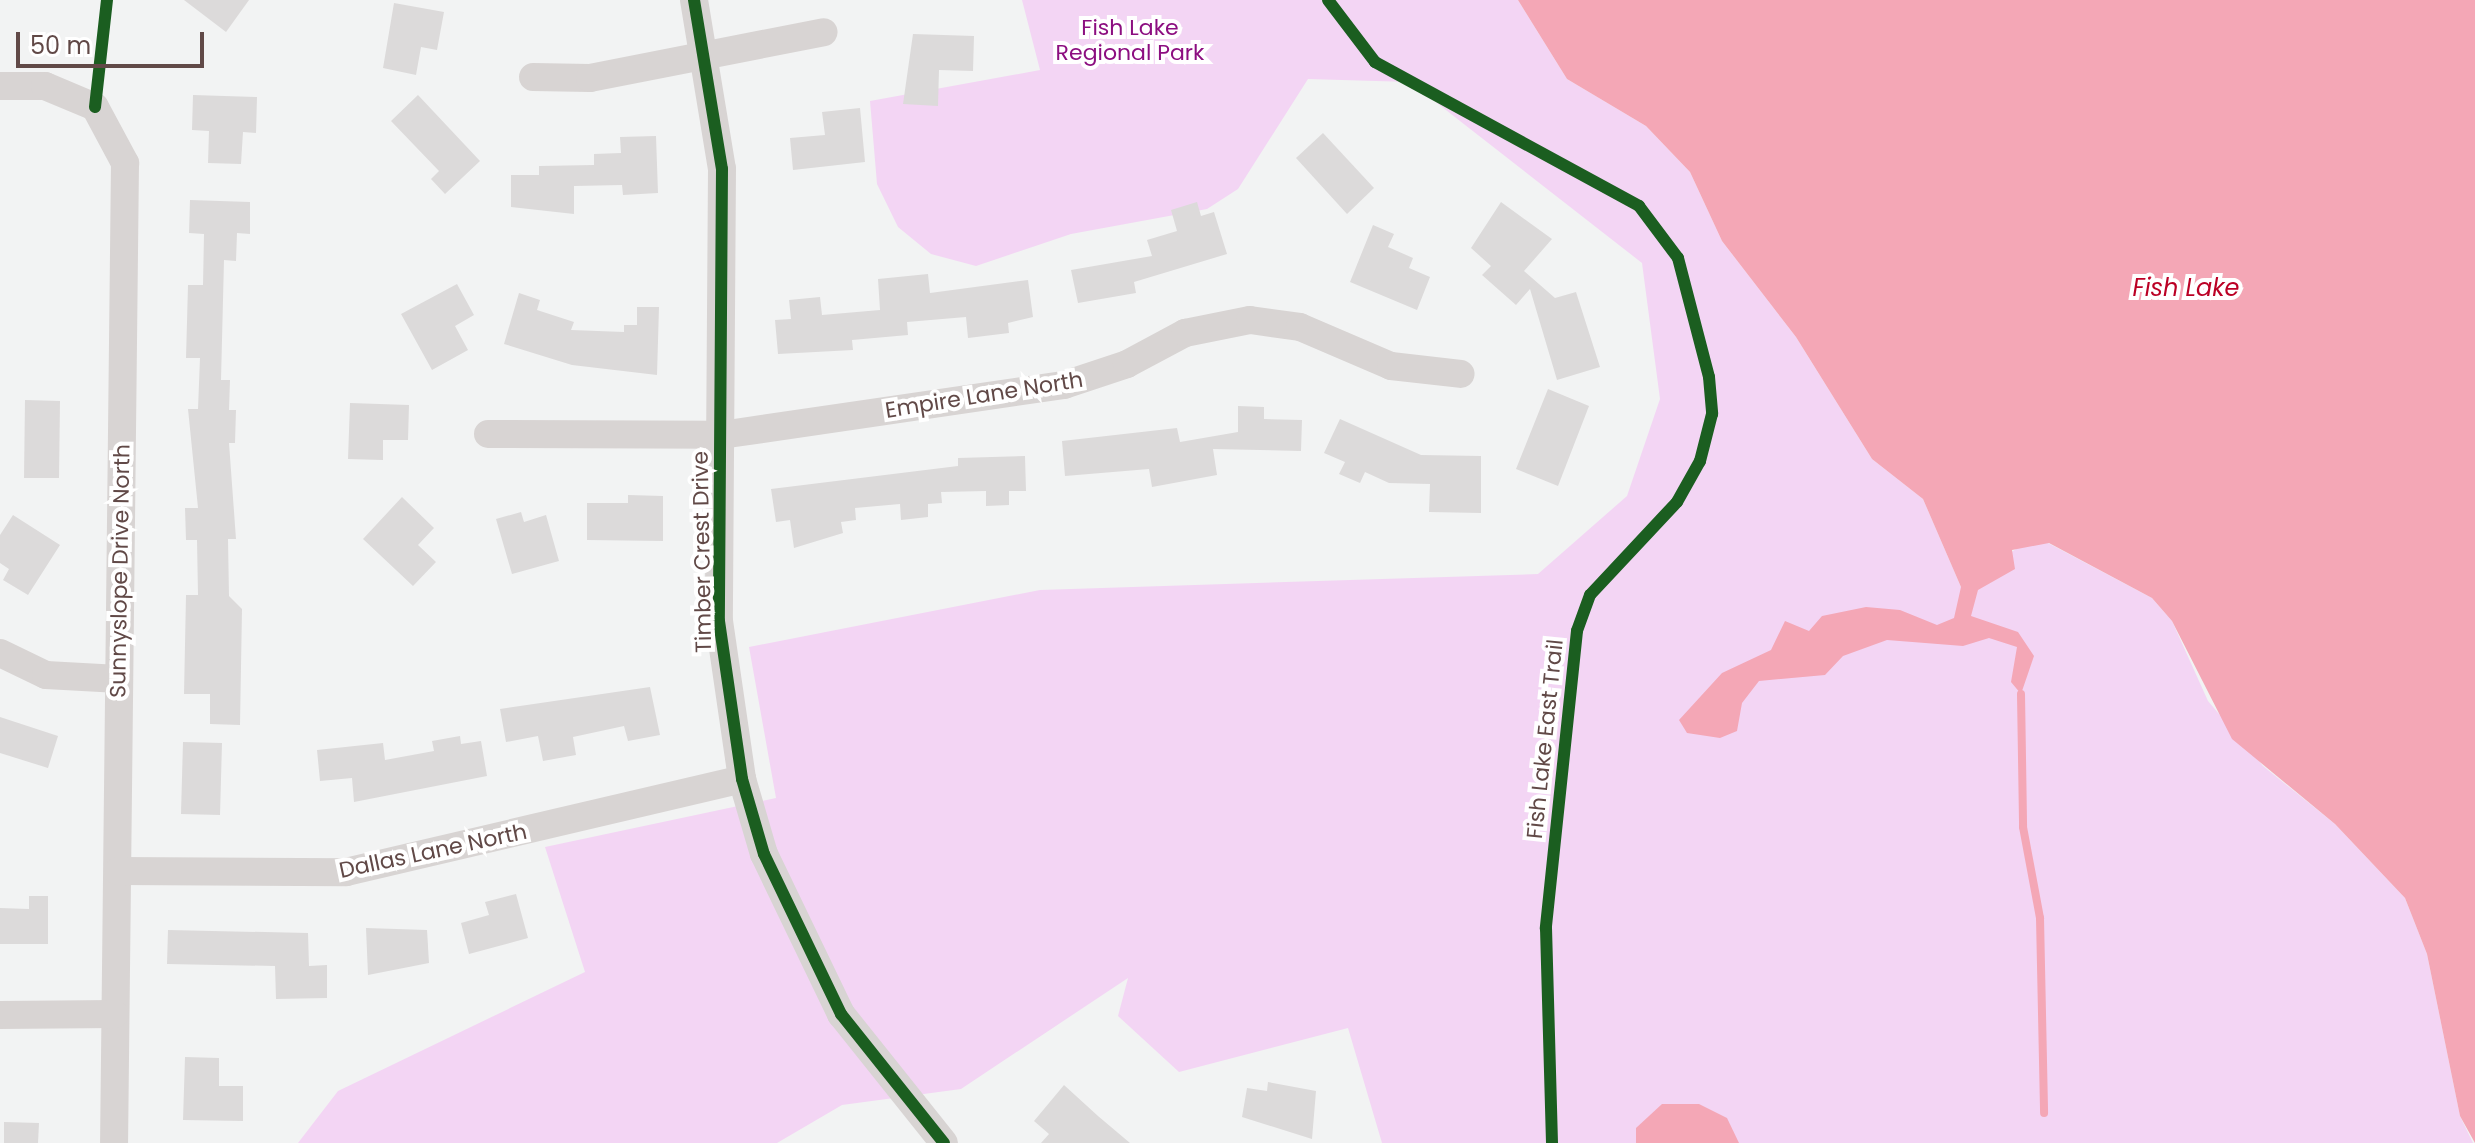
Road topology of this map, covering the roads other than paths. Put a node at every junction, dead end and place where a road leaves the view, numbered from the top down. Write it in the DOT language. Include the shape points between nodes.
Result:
graph roads {
  1 [pos="694,0"];
  2 [pos="824,32"];
  3 [pos="706,56"];
  4 [pos="533,77"];
  5 [pos="0,86"];
  6 [pos="1461,374"];
  7 [pos="488,434"];
  8 [pos="721,435"];
  9 [pos="0,653"];
  10 [pos="119,679"];
  11 [pos="742,779"];
  12 [pos="118,871"];
  13 [pos="115,1014"];
  14 [pos="0,1015"];
  15 [pos="114,1143"];
  16 [pos="944,1143"];
  1 -- 3 [label="street, Timber Crest Drive"];
  2 -- 3 [label="street"];
  3 -- 4 [label="street" via="590,78"];
  3 -- 8 [label="street, Timber Crest Drive" via="722,169"];
  5 -- 10 [label="street, Sunnyslope Drive North" via="45,86 95,107 125,163"];
  6 -- 8 [label="street, Empire Lane North" via="1391,366 1300,327 1225,321 1064,385"];
  7 -- 8 [label="street, Empire Lane North"];
  8 -- 11 [label="street, Timber Crest Drive" via="719,621"];
  9 -- 10 [label="street" via="46,675"];
  10 -- 12 [label="street, Sunnyslope Drive North"];
  11 -- 12 [label="street, Dallas Lane North" via="346,872"];
  11 -- 16 [label="street, Timber Crest Drive" via="782,896 841,1014"];
  12 -- 13 [label="street, Sunnyslope Drive North"];
  13 -- 14 [label="street"];
  13 -- 15 [label="street, Sunnyslope Drive North"];
}
